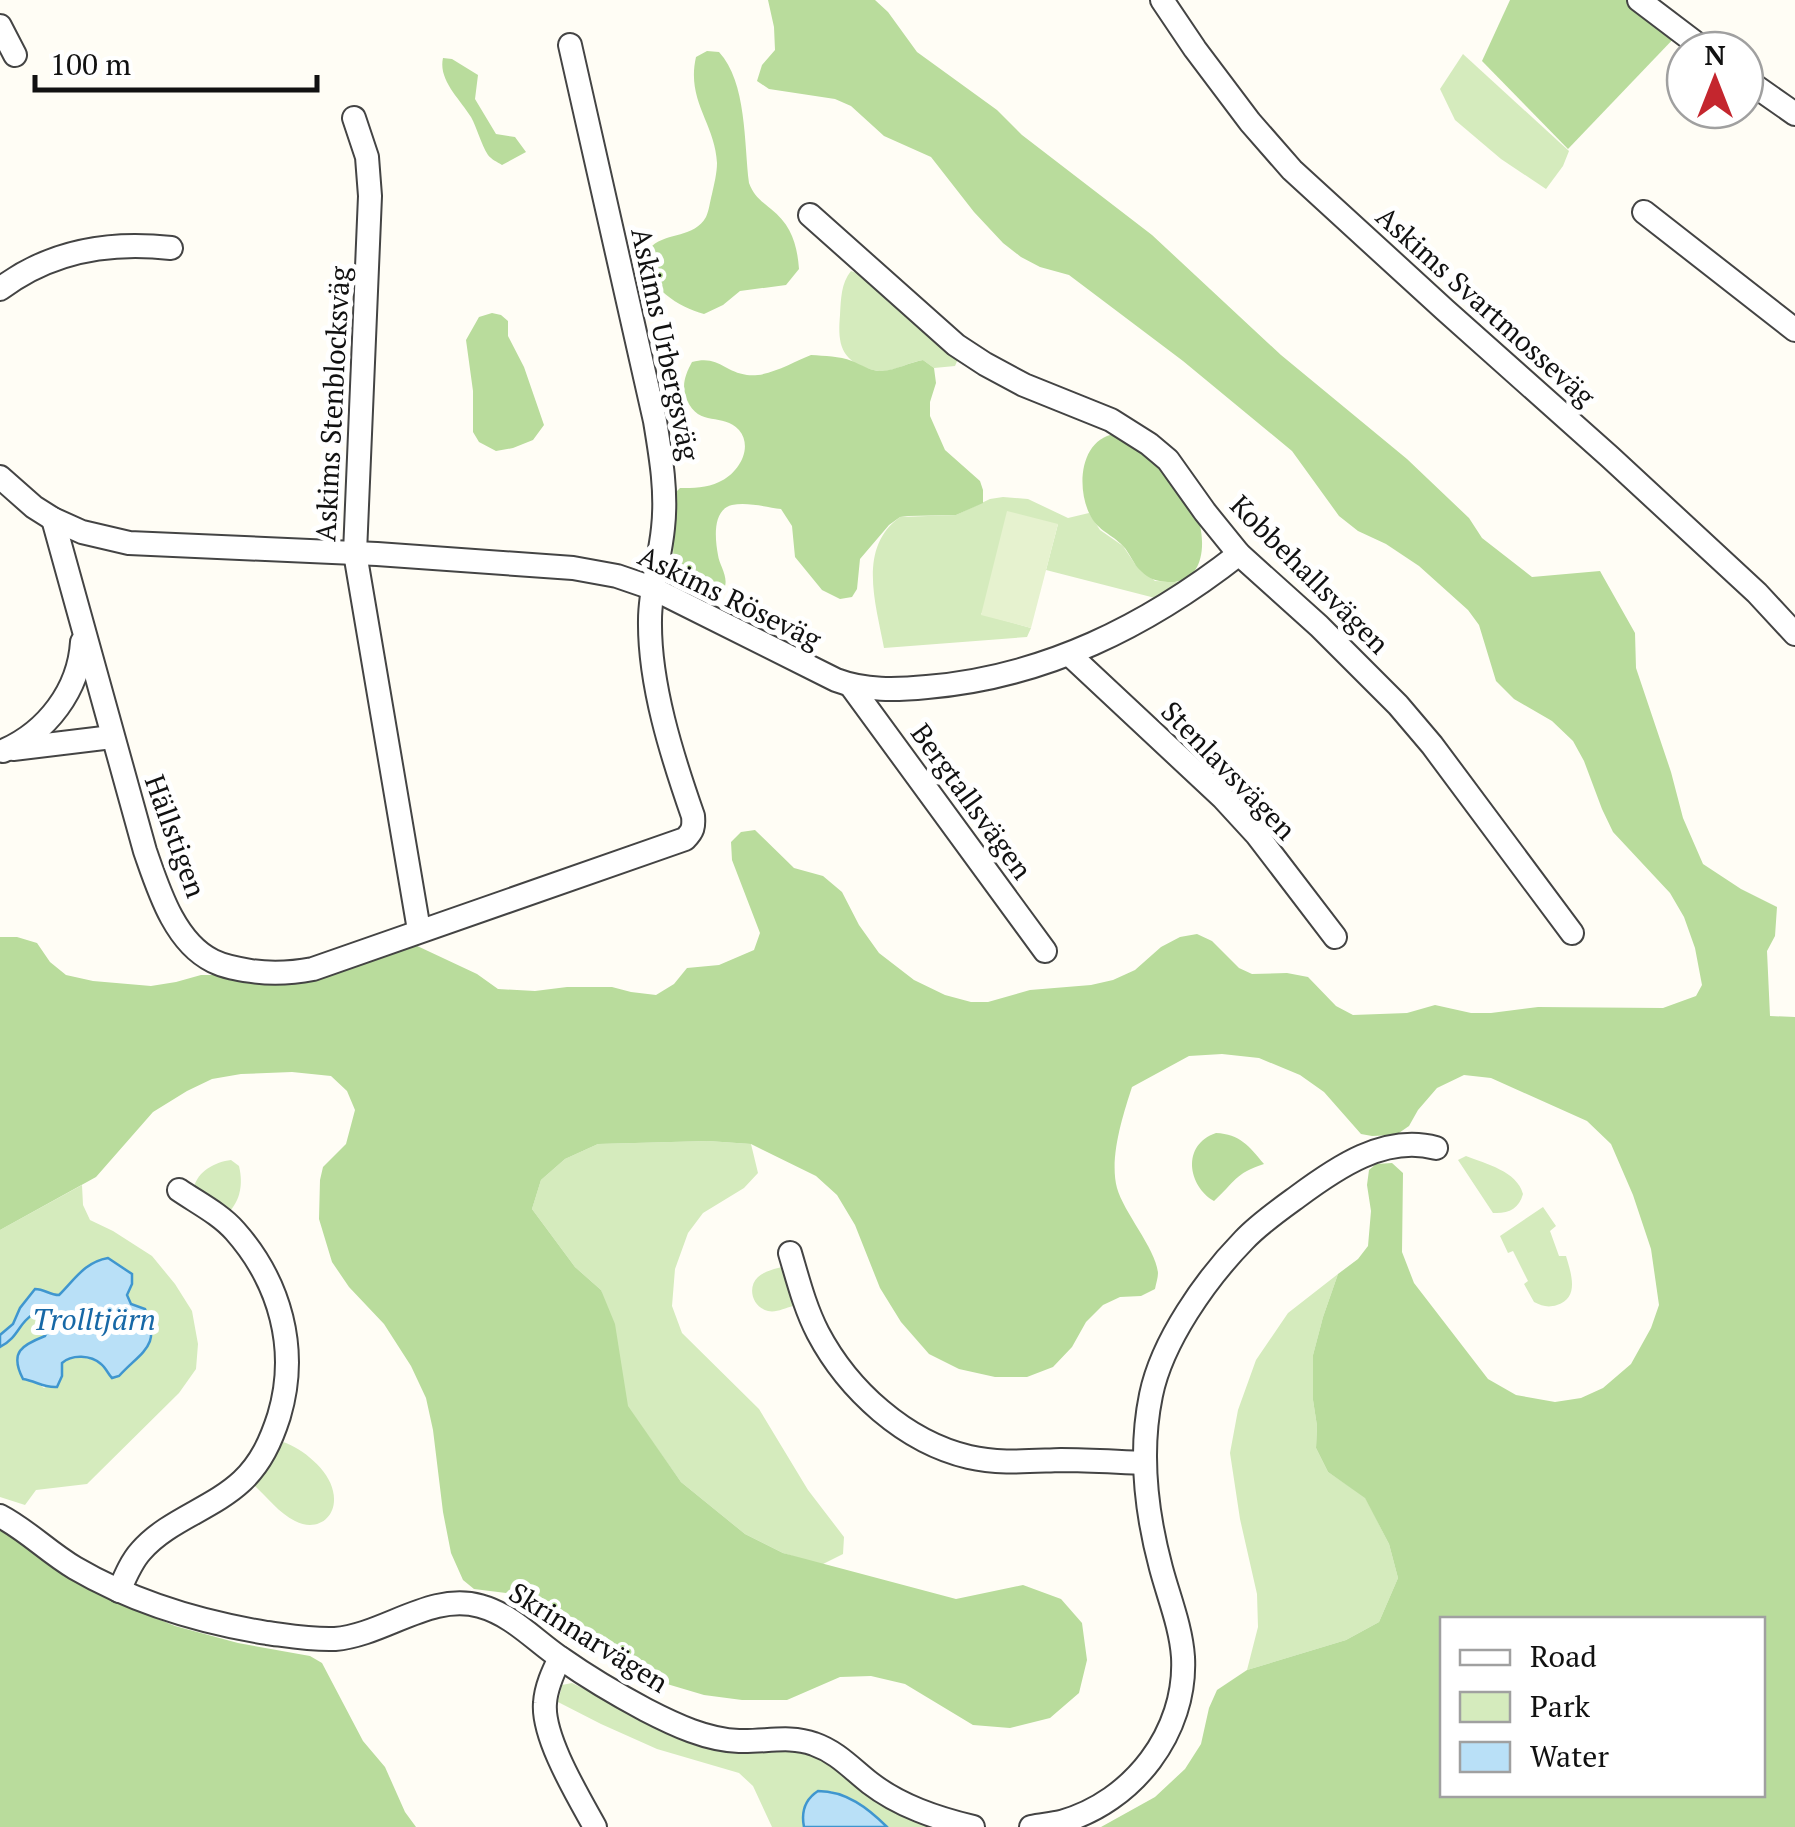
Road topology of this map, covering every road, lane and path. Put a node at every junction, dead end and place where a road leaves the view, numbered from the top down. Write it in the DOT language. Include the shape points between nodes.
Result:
graph roads {
  1 [pos="1162,0"];
  2 [pos="1639,0"];
  3 [pos="0,26"];
  4 [pos="1679,30"];
  5 [pos="570,45"];
  6 [pos="15,55"];
  7 [pos="1765,93"];
  8 [pos="1795,114"];
  9 [pos="354,118"];
  10 [pos="1644,212"];
  11 [pos="810,215"];
  12 [pos="171,248"];
  13 [pos="0,288"];
  14 [pos="1795,330"];
  15 [pos="0,477"];
  16 [pos="53,519"];
  17 [pos="354,554"];
  18 [pos="1239,554"];
  19 [pos="652,588"];
  20 [pos="82,626"];
  21 [pos="1795,634"];
  22 [pos="1070,655"];
  23 [pos="851,686"];
  24 [pos="112,737"];
  25 [pos="2,751"];
  26 [pos="692,832"];
  27 [pos="419,930"];
  28 [pos="1572,932"];
  29 [pos="1335,937"];
  30 [pos="1045,952"];
  31 [pos="1436,1148"];
  32 [pos="180,1190"];
  33 [pos="790,1253"];
  34 [pos="1145,1463"];
  35 [pos="0,1516"];
  36 [pos="119,1591"];
  37 [pos="560,1658"];
  38 [pos="595,1827"];
  39 [pos="973,1827"];
  40 [pos="1032,1827"];
  1 -- 21 [label="street, Askims Svartmosseväg" via="1292,170"];
  2 -- 4 [label="street"];
  3 -- 6 [label="street"];
  5 -- 19 [label="street, Askims Urbergsväg" via="663,470 665,514"];
  7 -- 8 [label="street"];
  9 -- 17 [label="street, Askims Stenblocksväg" via="370,196"];
  10 -- 14 [label="street"];
  11 -- 18 [label="street, Kobbehallsvägen" via="956,345 1150,444"];
  12 -- 13 [label="street" via="124,244 82,251"];
  15 -- 16 [label="street, Askims Röseväg"];
  16 -- 17 [label="street, Askims Röseväg" via="129,543"];
  16 -- 20 [label="street, Hällstigen"];
  17 -- 19 [label="street, Askims Röseväg" via="584,569"];
  17 -- 27 [label="street, Askims Stenblocksväg"];
  18 -- 22 [label="street, Askims Röseväg" via="1165,607"];
  18 -- 28 [label="street, Kobbehallsvägen" via="1398,705"];
  19 -- 23 [label="street, Askims Röseväg"];
  19 -- 26 [label="street, Askims Urbergsväg" via="654,667"];
  20 -- 24 [label="street, Hällstigen"];
  20 -- 25 [label="street" via="78,669 65,697 30,736"];
  22 -- 23 [label="street, Askims Röseväg" via="952,685"];
  22 -- 29 [label="street, Stenlavsvägen" via="1223,798"];
  23 -- 30 [label="street, Bergtallsvägen"];
  24 -- 25 [label="street"];
  24 -- 27 [label="street, Hällstigen" via="164,900 186,938 211,960 266,973 300,972"];
  26 -- 27 [label="street, Hällstigen" via="677,843"];
  31 -- 34 [label="street" via="1404,1145 1357,1158 1244,1240 1201,1292 1165,1355 1151,1394"];
  32 -- 36 [label="street" via="232,1227 270,1282 284,1319 285,1391 270,1443 253,1469 158,1535 132,1562"];
  33 -- 34 [label="street" via="807,1308 835,1361 866,1397 923,1439 993,1460"];
  34 -- 40 [label="street" via="1152,1532 1183,1655 1176,1710 1158,1750 1123,1790 1082,1814"];
  35 -- 36 [label="street, Skrinnarvägen"];
  36 -- 37 [label="street, Skrinnarvägen" via="205,1621 322,1640 371,1632 444,1605 478,1605"];
  37 -- 38 [label="street" via="545,1717"];
  37 -- 39 [label="street, Skrinnarvägen" via="685,1728 735,1741 808,1742 834,1752 904,1805"];
}
